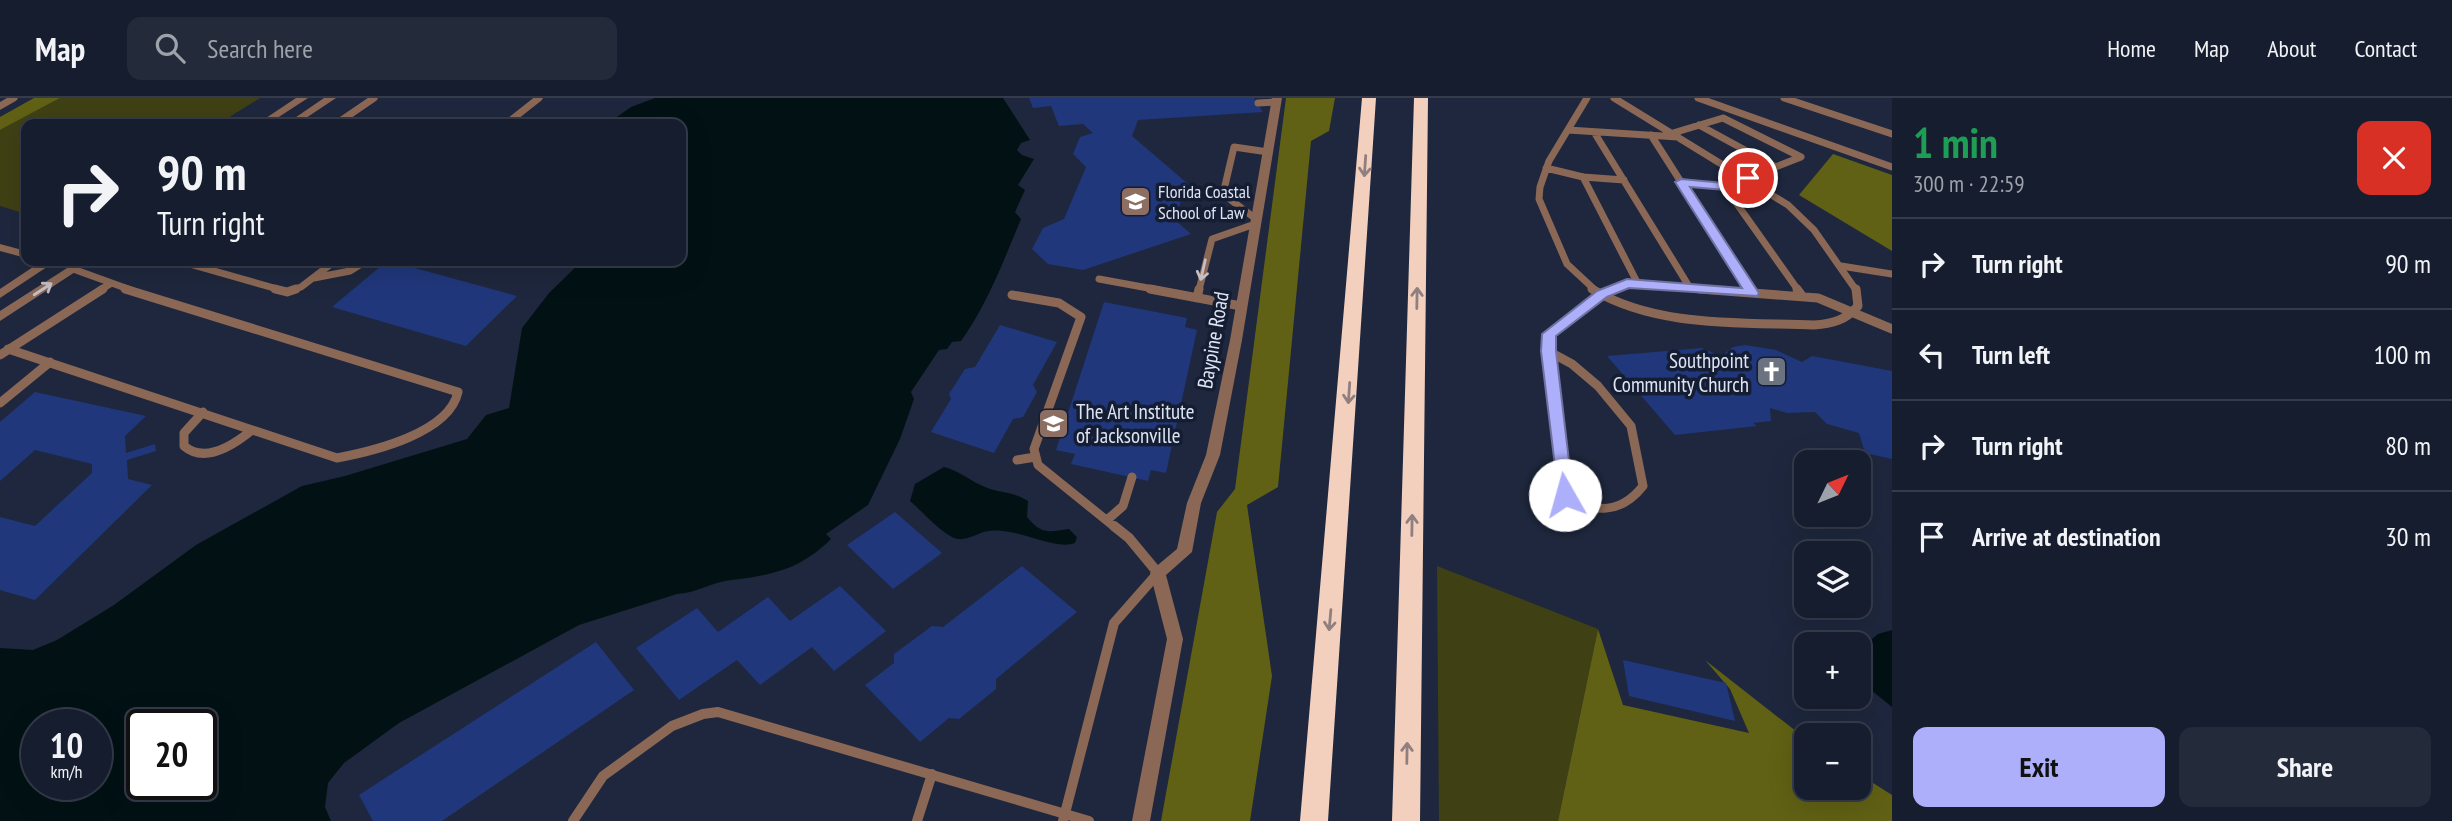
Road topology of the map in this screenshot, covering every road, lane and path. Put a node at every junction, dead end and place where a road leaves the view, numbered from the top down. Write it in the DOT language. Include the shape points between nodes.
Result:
graph roads {
  1 [pos="14,98"];
  2 [pos="303,98"];
  3 [pos="331,98"];
  4 [pos="374,98"];
  5 [pos="539,98"];
  6 [pos="1369,98"];
  7 [pos="1421,98"];
  8 [pos="1587,98"];
  9 [pos="1614,98"];
  10 [pos="1698,98"];
  11 [pos="1784,98"];
  12 [pos="1276,99"];
  13 [pos="1258,103"];
  14 [pos="0,106"];
  15 [pos="270,119"];
  16 [pos="299,119"];
  17 [pos="342,119"];
  18 [pos="512,119"];
  19 [pos="1699,125"];
  20 [pos="1569,130"];
  21 [pos="1594,132"];
  22 [pos="1892,134"];
  23 [pos="1651,135"];
  24 [pos="1676,135"];
  25 [pos="1268,152"];
  26 [pos="1776,167"];
  27 [pos="1892,167"];
  28 [pos="1546,168"];
  29 [pos="1583,177"];
  30 [pos="1748,178"];
  31 [pos="1624,180"];
  32 [pos="1681,182"];
  33 [pos="1726,187"];
  34 [pos="1255,221"];
  35 [pos="0,247"];
  36 [pos="21,253"];
  37 [pos="41,266"];
  38 [pos="64,266"];
  39 [pos="78,266"];
  40 [pos="196,266"];
  41 [pos="329,266"];
  42 [pos="358,266"];
  43 [pos="1841,266"];
  44 [pos="73,269"];
  45 [pos="1892,274"];
  46 [pos="313,278"];
  47 [pos="1099,279"];
  48 [pos="110,284"];
  49 [pos="1637,284"];
  50 [pos="1690,288"];
  51 [pos="1752,293"];
  52 [pos="0,294"];
  53 [pos="1602,294"];
  54 [pos="1013,295"];
  55 [pos="1803,297"];
  56 [pos="1197,298"];
  57 [pos="1241,306"];
  58 [pos="1854,312"];
  59 [pos="0,317"];
  60 [pos="1892,328"];
  61 [pos="8,349"];
  62 [pos="1548,351"];
  63 [pos="0,355"];
  64 [pos="50,362"];
  65 [pos="0,403"];
  66 [pos="203,412"];
  67 [pos="252,430"];
  68 [pos="1035,457"];
  69 [pos="1017,460"];
  70 [pos="1132,477"];
  71 [pos="1107,520"];
  72 [pos="1158,573"];
  73 [pos="932,774"];
  74 [pos="1064,817"];
  75 [pos="573,821"];
  76 [pos="916,821"];
  77 [pos="1089,821"];
  78 [pos="1141,821"];
  79 [pos="1314,821"];
  80 [pos="1406,821"];
  1 -- 14 [label="lane"];
  2 -- 15 [label="street"];
  3 -- 16 [label="street"];
  4 -- 17 [label="lane"];
  5 -- 18 [label="lane"];
  6 -- 79 [label="highway, one-way"];
  80 -- 7 [label="highway, one-way"];
  8 -- 20 [label="lane"];
  9 -- 24 [label="lane"];
  10 -- 27 [label="lane"];
  11 -- 22 [label="lane"];
  12 -- 13 [label="lane"];
  12 -- 25 [label="street, Baypine Road"];
  19 -- 24 [label="lane"];
  19 -- 26 [label="lane"];
  19 -- 26 [label="lane" via="1723,118 1801,157"];
  20 -- 21 [label="lane"];
  20 -- 28 [label="lane"];
  21 -- 23 [label="lane"];
  21 -- 31 [label="lane"];
  23 -- 24 [label="lane"];
  23 -- 32 [label="lane"];
  24 -- 30 [label="lane"];
  25 -- 34 [label="street, Baypine Road"];
  25 -- 34 [label="lane" via="1234,147 1223,194"];
  26 -- 30 [label="lane"];
  28 -- 29 [label="lane"];
  28 -- 53 [label="lane" via="1539,199 1565,260 1582,282"];
  29 -- 31 [label="lane"];
  29 -- 49 [label="lane"];
  30 -- 33 [label="lane"];
  30 -- 43 [label="lane" via="1803,217"];
  31 -- 50 [label="lane"];
  32 -- 33 [label="lane"];
  32 -- 51 [label="lane"];
  33 -- 55 [label="lane"];
  34 -- 56 [label="lane, one-way" via="1212,239"];
  34 -- 57 [label="street, Baypine Road"];
  35 -- 36 [label="street"];
  37 -- 52 [label="street"];
  38 -- 44 [label="street"];
  39 -- 44 [label="street"];
  40 -- 46 [label="lane" via="282,291 301,287"];
  41 -- 46 [label="lane"];
  42 -- 46 [label="lane"];
  43 -- 45 [label="lane"];
  43 -- 58 [label="lane" via="1856,286 1858,306"];
  44 -- 48 [label="lane"];
  59 -- 44 [label="street, one-way"];
  47 -- 56 [label="lane"];
  48 -- 61 [label="lane"];
  48 -- 67 [label="lane" via="458,393 456,402 437,423 349,456 330,456"];
  49 -- 50 [label="lane"];
  49 -- 53 [label="lane" via="1627,283"];
  50 -- 51 [label="lane"];
  51 -- 55 [label="lane"];
  53 -- 58 [label="lane" via="1668,316 1814,325 1830,324"];
  53 -- 62 [label="lane" via="1549,334"];
  54 -- 68 [label="lane" via="1071,307 1081,317"];
  55 -- 58 [label="lane"];
  56 -- 57 [label="lane"];
  57 -- 72 [label="street, Baypine Road" via="1213,455 1194,503 1184,552"];
  58 -- 60 [label="lane"];
  61 -- 63 [label="lane"];
  61 -- 64 [label="lane"];
  62 -- 62 [label="lane" via="1565,495 1581,508 1610,510 1634,499 1643,486 1631,426 1598,386"];
  64 -- 65 [label="lane"];
  64 -- 66 [label="lane"];
  66 -- 67 [label="lane"];
  66 -- 67 [label="lane" via="185,430 185,447 193,452 221,450"];
  68 -- 69 [label="lane"];
  68 -- 71 [label="lane" via="1044,471"];
  70 -- 71 [label="lane" via="1123,506"];
  71 -- 72 [label="lane"];
  72 -- 74 [label="lane" via="1114,623"];
  72 -- 78 [label="street" via="1175,639"];
  73 -- 74 [label="lane"];
  73 -- 75 [label="lane" via="738,716 710,713 672,726 603,776"];
  73 -- 76 [label="lane"];
  74 -- 77 [label="lane"];
}
